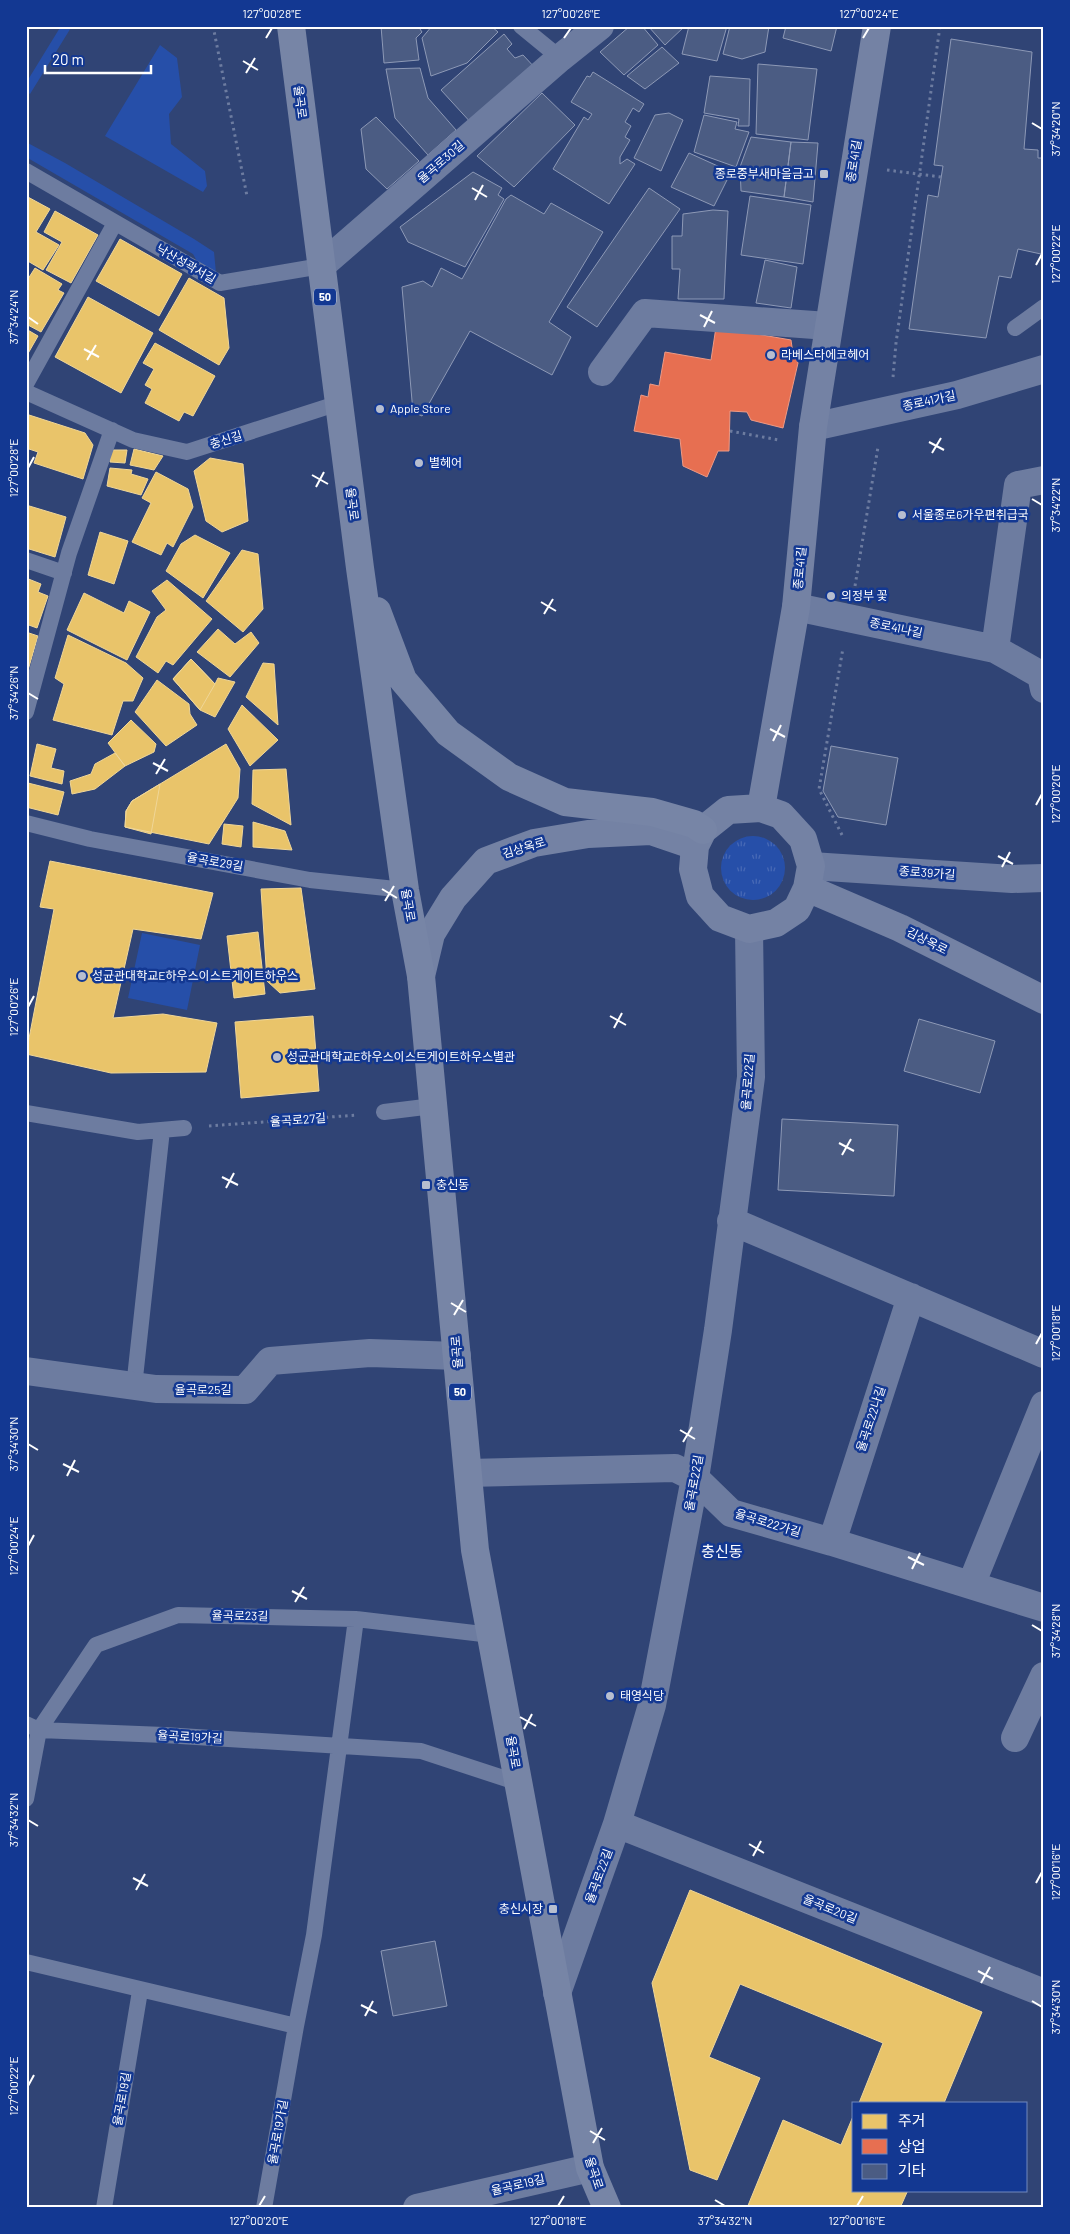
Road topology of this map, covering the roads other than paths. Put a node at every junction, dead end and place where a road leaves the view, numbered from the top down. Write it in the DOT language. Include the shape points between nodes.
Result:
graph roads {
  1 [pos="291,26"];
  2 [pos="522,26"];
  3 [pos="600,26"];
  4 [pos="876,26"];
  5 [pos="560,58"];
  6 [pos="26,171"];
  7 [pos="115,223"];
  8 [pos="321,266"];
  9 [pos="1044,308"];
  10 [pos="828,326"];
  11 [pos="1016,328"];
  12 [pos="1044,370"];
  13 [pos="602,372"];
  14 [pos="26,384"];
  15 [pos="26,392"];
  16 [pos="339,403"];
  17 [pos="112,430"];
  18 [pos="812,436"];
  19 [pos="1044,480"];
  20 [pos="26,560"];
  21 [pos="360,568"];
  22 [pos="64,573"];
  23 [pos="796,607"];
  24 [pos="995,649"];
  25 [pos="1043,679"];
  26 [pos="26,712"];
  27 [pos="761,808"];
  28 [pos="26,823"];
  29 [pos="699,838"];
  30 [pos="809,877"];
  31 [pos="1044,878"];
  32 [pos="405,890"];
  33 [pos="749,929"];
  34 [pos="421,976"];
  35 [pos="1044,1000"];
  36 [pos="433,1106"];
  37 [pos="384,1112"];
  38 [pos="26,1113"];
  39 [pos="184,1128"];
  40 [pos="162,1130"];
  41 [pos="731,1221"];
  42 [pos="911,1297"];
  43 [pos="1044,1354"];
  44 [pos="457,1356"];
  45 [pos="26,1371"];
  46 [pos="134,1387"];
  47 [pos="1044,1405"];
  48 [pos="468,1473"];
  49 [pos="695,1478"];
  50 [pos="832,1542"];
  51 [pos="971,1585"];
  52 [pos="1044,1608"];
  53 [pos="356,1619"];
  54 [pos="491,1635"];
  55 [pos="1044,1676"];
  56 [pos="33,1727"];
  57 [pos="1015,1738"];
  58 [pos="340,1745"];
  59 [pos="518,1783"];
  60 [pos="26,1799"];
  61 [pos="617,1824"];
  62 [pos="26,1962"];
  63 [pos="140,1991"];
  64 [pos="557,1993"];
  65 [pos="1044,1993"];
  66 [pos="296,2026"];
  67 [pos="590,2168"];
  68 [pos="104,2208"];
  69 [pos="264,2208"];
  70 [pos="417,2208"];
  71 [pos="607,2208"];
  1 -- 8 [label="main road, 율곡로 / 50"];
  2 -- 5 [label="lane"];
  3 -- 5 [label="street, 율곡로30길"];
  4 -- 10 [label="street, 종로41길"];
  5 -- 8 [label="street, 율곡로30길"];
  6 -- 7 [label="lane, 낙산성곽서길"];
  7 -- 8 [label="lane, 낙산성곽서길" via="220,283"];
  7 -- 14 [label="lane"];
  8 -- 16 [label="main road, 율곡로 / 50"];
  9 -- 11 [label="lane"];
  10 -- 13 [label="street" via="645,313"];
  10 -- 18 [label="street, 종로41길"];
  12 -- 18 [label="street, 종로41가길" via="957,395 891,409"];
  15 -- 17 [label="lane, 충신길"];
  16 -- 17 [label="lane, 충신길" via="187,452 133,440"];
  16 -- 21 [label="main road, 율곡로 / 50"];
  17 -- 22 [label="lane"];
  18 -- 23 [label="street, 종로41길"];
  19 -- 24 [label="street" via="1018,484"];
  20 -- 22 [label="lane"];
  21 -- 29 [label="main road" via="404,680 448,733 509,777 565,802 652,812 694,824"];
  21 -- 32 [label="main road, 율곡로 / 50"];
  22 -- 26 [label="lane"];
  23 -- 24 [label="street, 종로41나길"];
  23 -- 27 [label="street, 종로41길"];
  24 -- 25 [label="street, 종로41나길"];
  27 -- 29 [label="street" via="728,810"];
  27 -- 30 [label="street" via="781,815 803,839"];
  28 -- 32 [label="lane, 율곡로29길" via="90,839 310,880"];
  29 -- 33 [label="street" via="693,869 700,896 720,918"];
  29 -- 34 [label="street, 김상옥로" via="651,831 588,834 534,843 486,861 453,898 431,934"];
  30 -- 31 [label="street, 종로39가길" via="863,869 1012,879"];
  30 -- 33 [label="street" via="797,909 776,924"];
  30 -- 35 [label="street, 김상옥로" via="900,928"];
  32 -- 34 [label="main road, 율곡로 / 50"];
  33 -- 41 [label="street, 율곡로22길" via="751,1077"];
  34 -- 36 [label="main road, 율곡로 / 50"];
  36 -- 37 [label="lane"];
  36 -- 44 [label="main road, 율곡로 / 50"];
  38 -- 40 [label="lane" via="138,1132"];
  39 -- 40 [label="lane"];
  40 -- 46 [label="lane"];
  41 -- 42 [label="street"];
  41 -- 49 [label="street, 율곡로22길"];
  42 -- 43 [label="street"];
  42 -- 50 [label="street, 율곡로22나길"];
  44 -- 46 [label="street, 율곡로25길" via="370,1353 270,1361 245,1390"];
  44 -- 48 [label="main road, 율곡로 / 50"];
  45 -- 46 [label="street, 율곡로25길"];
  47 -- 51 [label="street"];
  48 -- 49 [label="street, 율곡로22가길" via="676,1468"];
  48 -- 54 [label="main road, 율곡로 / 50" via="475,1550"];
  49 -- 50 [label="street, 율곡로22가길" via="731,1513"];
  49 -- 61 [label="street, 율곡로22길" via="652,1705"];
  50 -- 51 [label="street, 율곡로22가길"];
  51 -- 52 [label="street, 율곡로22가길"];
  53 -- 54 [label="lane, 율곡로23길"];
  53 -- 56 [label="lane, 율곡로23길" via="178,1615 96,1645"];
  53 -- 58 [label="lane, 율곡로19가길"];
  54 -- 59 [label="main road, 율곡로 / 50"];
  55 -- 57 [label="street"];
  56 -- 58 [label="lane, 율곡로19가길"];
  56 -- 60 [label="lane, 율곡로23길"];
  58 -- 59 [label="lane, 율곡로" via="421,1751"];
  58 -- 66 [label="lane, 율곡로19가길" via="314,1935"];
  59 -- 64 [label="main road, 율곡로 / 50"];
  61 -- 64 [label="street, 율곡로22길"];
  61 -- 65 [label="street, 율곡로20길"];
  62 -- 63 [label="lane"];
  63 -- 66 [label="lane"];
  63 -- 68 [label="lane, 율곡로19길"];
  64 -- 67 [label="main road, 율곡로 / 50"];
  66 -- 69 [label="lane, 율곡로19가길"];
  67 -- 70 [label="street, 율곡로19길"];
  67 -- 71 [label="main road, 율곡로 / 50"];
}
